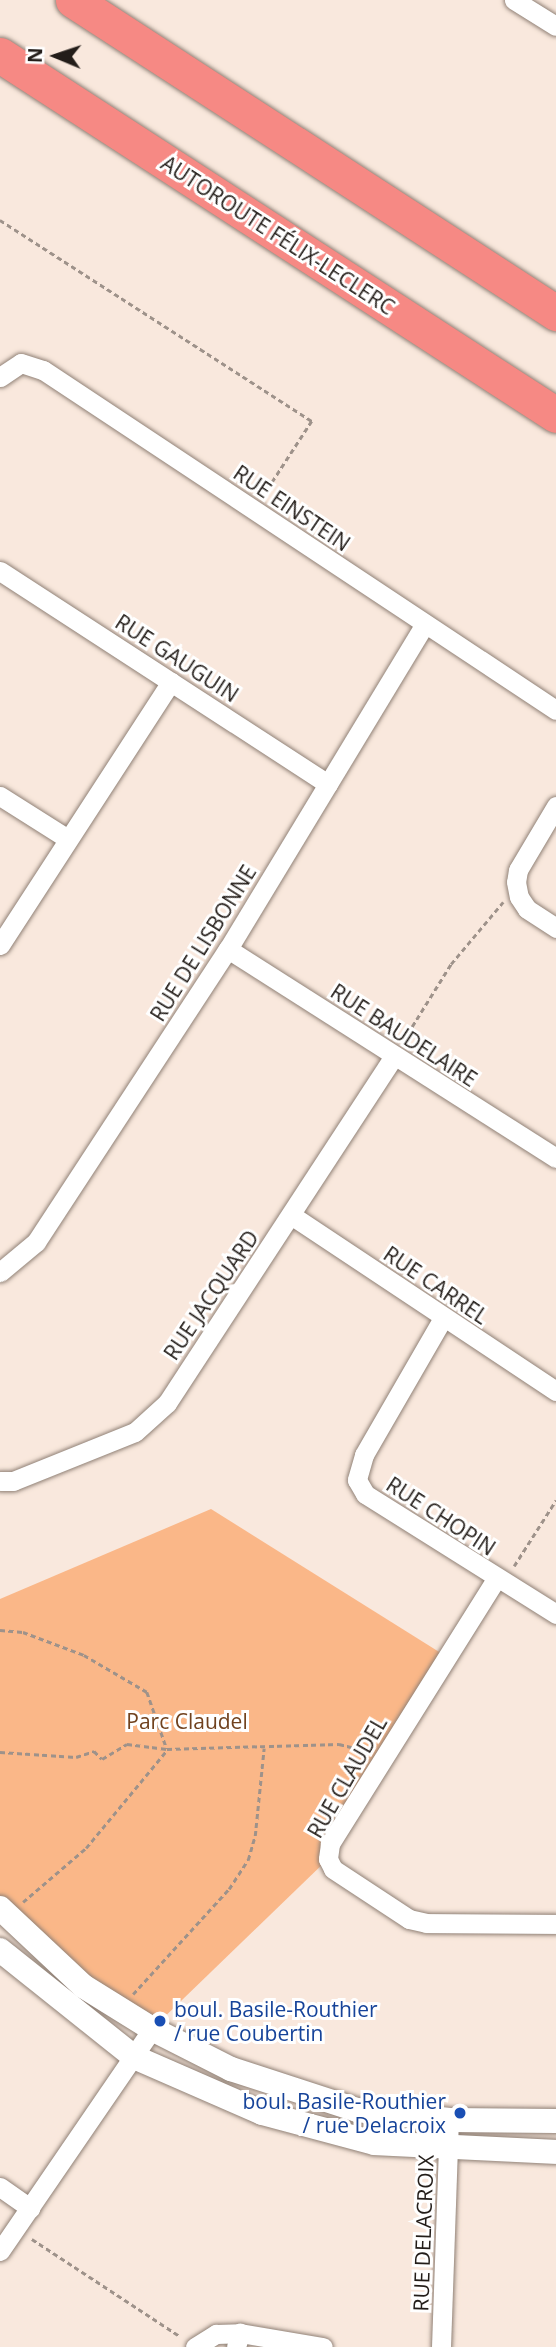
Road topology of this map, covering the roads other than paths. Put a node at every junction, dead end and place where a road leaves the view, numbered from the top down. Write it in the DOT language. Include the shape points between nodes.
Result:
graph roads {
  1 [pos="73,0"];
  2 [pos="514,0"];
  3 [pos="556,26"];
  4 [pos="0,55"];
  5 [pos="556,313"];
  6 [pos="0,377"];
  7 [pos="556,415"];
  8 [pos="0,571"];
  9 [pos="425,624"];
  10 [pos="171,682"];
  11 [pos="556,709"];
  12 [pos="328,784"];
  13 [pos="0,796"];
  14 [pos="556,806"];
  15 [pos="68,839"];
  16 [pos="556,928"];
  17 [pos="0,945"];
  18 [pos="228,949"];
  19 [pos="394,1056"];
  20 [pos="556,1158"];
  21 [pos="291,1215"];
  22 [pos="0,1272"];
  23 [pos="443,1318"];
  24 [pos="556,1391"];
  25 [pos="0,1481"];
  26 [pos="499,1581"];
  27 [pos="556,1614"];
  28 [pos="4,1912"];
  29 [pos="556,1924"];
  30 [pos="0,1950"];
  31 [pos="152,2029"];
  32 [pos="134,2057"];
  33 [pos="449,2120"];
  34 [pos="556,2121"];
  35 [pos="448,2150"];
  36 [pos="556,2152"];
  37 [pos="0,2187"];
  38 [pos="30,2208"];
  39 [pos="0,2251"];
  40 [pos="238,2340"];
  41 [pos="195,2347"];
  42 [pos="323,2347"];
  43 [pos="441,2347"];
  1 -- 5 [label="highway"];
  2 -- 3 [label="street"];
  4 -- 7 [label="highway, AUTOROUTE FÉLIX-LECLERC"];
  6 -- 9 [label="street, RUE EINSTEIN" via="21,363 43,370"];
  8 -- 10 [label="street, RUE GAUGUIN"];
  9 -- 11 [label="street, RUE EINSTEIN"];
  9 -- 12 [label="street, RUE DE LISBONNE"];
  10 -- 12 [label="street, RUE GAUGUIN"];
  10 -- 15 [label="street"];
  12 -- 18 [label="street, RUE DE LISBONNE"];
  13 -- 15 [label="street"];
  14 -- 16 [label="street" via="518,870 517,889 527,909"];
  15 -- 17 [label="street"];
  18 -- 19 [label="street, RUE BAUDELAIRE"];
  18 -- 22 [label="street, RUE DE LISBONNE" via="36,1242"];
  19 -- 20 [label="street, RUE BAUDELAIRE"];
  19 -- 21 [label="street, RUE JACQUARD"];
  21 -- 23 [label="street, RUE CARREL"];
  21 -- 25 [label="street, RUE JACQUARD" via="167,1403 149,1420 135,1432 13,1481"];
  23 -- 24 [label="street, RUE CARREL"];
  23 -- 26 [label="street, RUE CHOPIN" via="364,1455 357,1480 365,1494"];
  26 -- 27 [label="street, RUE CHOPIN"];
  26 -- 29 [label="street, RUE CLAUDEL" via="384,1755 330,1844 328,1859 333,1869 409,1919"];
  28 -- 31 [label="street" via="83,1986"];
  30 -- 32 [label="street"];
  31 -- 32 [label="street"];
  31 -- 33 [label="street" via="231,2069 306,2096 357,2109"];
  32 -- 35 [label="street" via="200,2089 321,2131 375,2143"];
  32 -- 38 [label="street"];
  33 -- 34 [label="street"];
  33 -- 35 [label="street, RUE DELACROIX"];
  35 -- 36 [label="street"];
  35 -- 43 [label="street, RUE DELACROIX"];
  37 -- 38 [label="street"];
  38 -- 39 [label="street"];
  40 -- 41 [label="street" via="216,2334"];
  40 -- 42 [label="street"];
}
